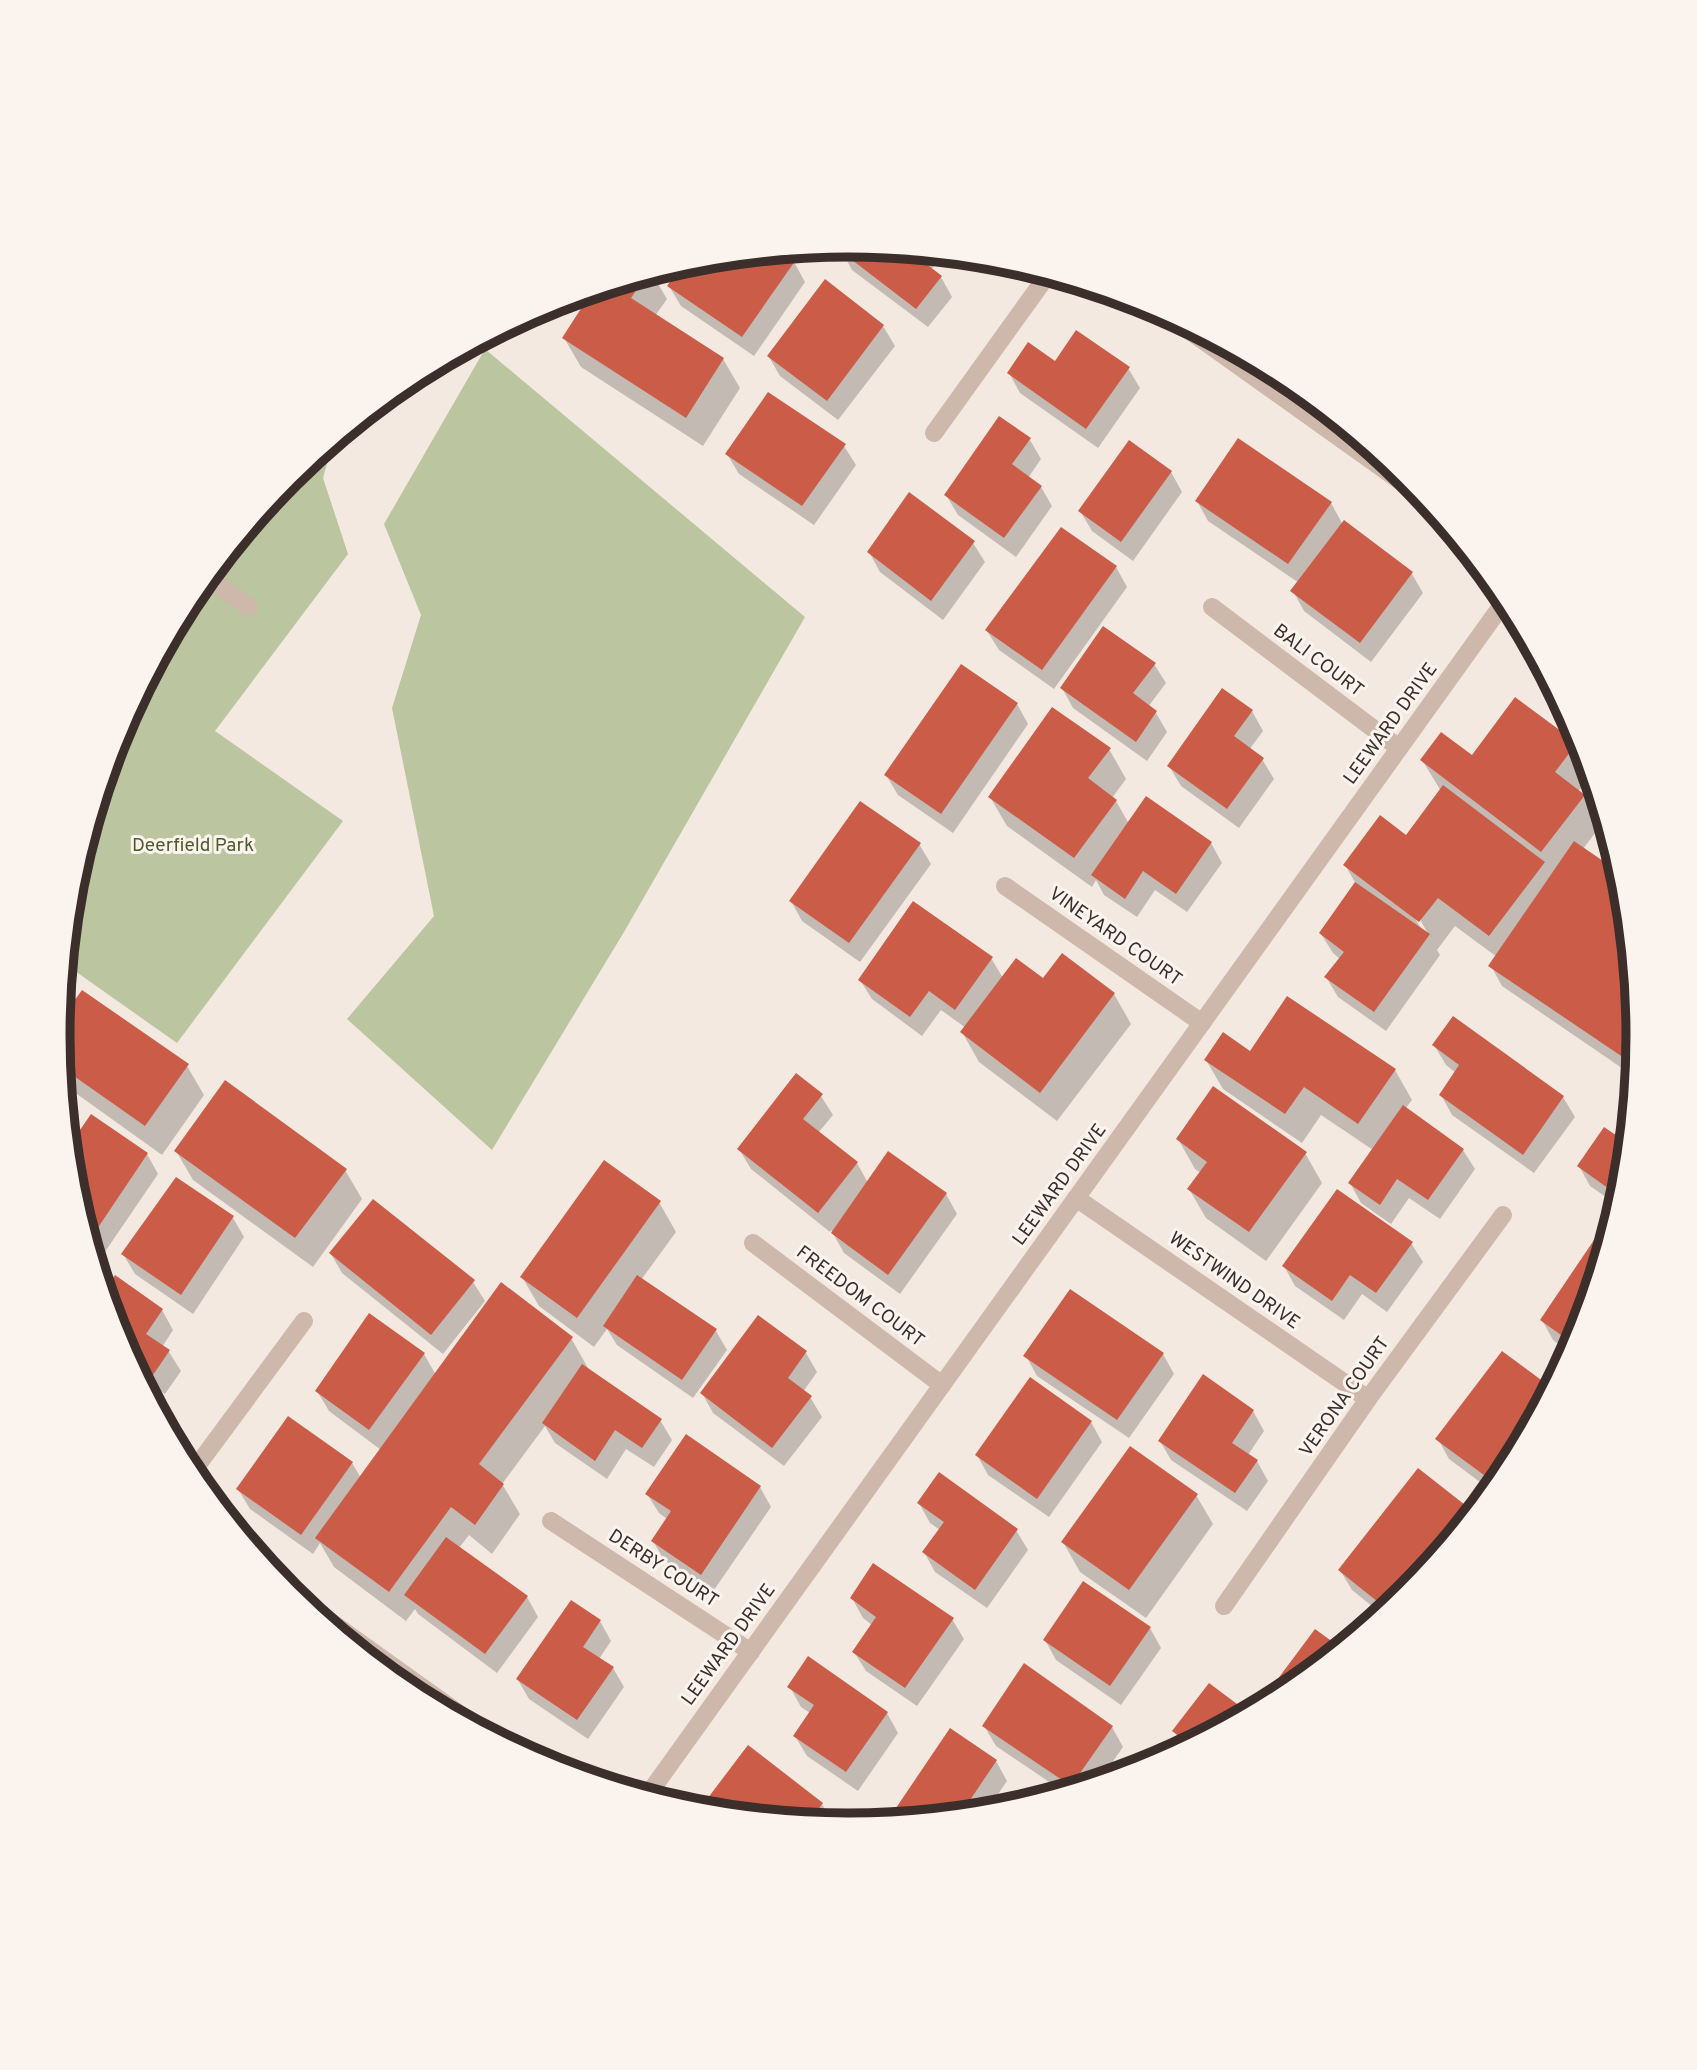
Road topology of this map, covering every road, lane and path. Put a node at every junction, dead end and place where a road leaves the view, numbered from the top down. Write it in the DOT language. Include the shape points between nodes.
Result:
graph roads {
  1 [pos="1043,281"];
  2 [pos="1213,348"];
  3 [pos="934,433"];
  4 [pos="1379,466"];
  5 [pos="215,583"];
  6 [pos="249,607"];
  7 [pos="1212,607"];
  8 [pos="1500,608"];
  9 [pos="1399,748"];
  10 [pos="1005,886"];
  11 [pos="1202,1023"];
  12 [pos="1076,1198"];
  13 [pos="1503,1215"];
  14 [pos="753,1243"];
  15 [pos="304,1321"];
  16 [pos="942,1385"];
  17 [pos="1368,1399"];
  18 [pos="198,1464"];
  19 [pos="551,1521"];
  20 [pos="1224,1606"];
  21 [pos="751,1652"];
  22 [pos="653,1788"];
  1 -- 3 [label="street"];
  2 -- 4 [label="street"];
  5 -- 6 [label="street"];
  7 -- 9 [label="street, BALI COURT"];
  8 -- 9 [label="street, LEEWARD DRIVE"];
  9 -- 11 [label="street, LEEWARD DRIVE"];
  10 -- 11 [label="street, VINEYARD COURT"];
  11 -- 12 [label="street, LEEWARD DRIVE"];
  12 -- 16 [label="street, LEEWARD DRIVE"];
  12 -- 17 [label="street, WESTWIND DRIVE"];
  13 -- 17 [label="street, VERONA COURT"];
  14 -- 16 [label="street, FREEDOM COURT"];
  15 -- 18 [label="street"];
  16 -- 21 [label="street, LEEWARD DRIVE"];
  17 -- 20 [label="street, VERONA COURT"];
  19 -- 21 [label="street, DERBY COURT"];
  21 -- 22 [label="street, LEEWARD DRIVE"];
}
